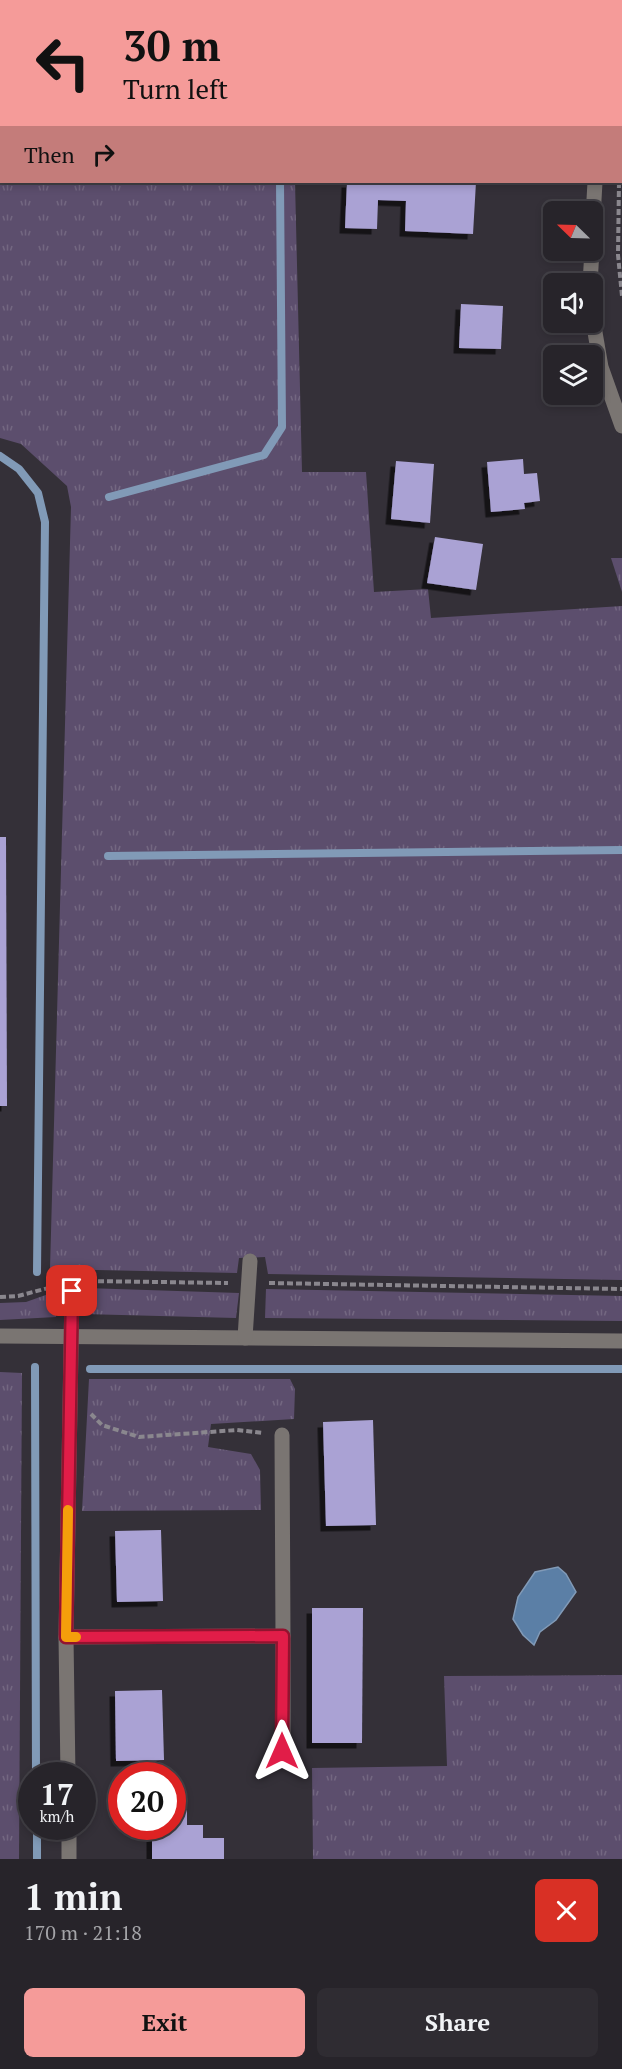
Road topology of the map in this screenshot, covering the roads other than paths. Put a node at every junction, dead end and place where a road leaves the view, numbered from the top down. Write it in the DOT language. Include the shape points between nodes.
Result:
graph roads {
  1 [pos="595,183"];
  2 [pos="594,201"];
  3 [pos="595,333"];
  4 [pos="622,426"];
  5 [pos="250,1261"];
  6 [pos="72,1291"];
  7 [pos="0,1336"];
  8 [pos="73,1336"];
  9 [pos="246,1338"];
  10 [pos="622,1341"];
  11 [pos="282,1435"];
  12 [pos="283,1636"];
  13 [pos="66,1637"];
  14 [pos="282,1751"];
  15 [pos="68,1762"];
  16 [pos="69,1840"];
  17 [pos="69,1859"];
  1 -- 2 [label="street"];
  3 -- 4 [label="street" via="601,367"];
  5 -- 9 [label="street"];
  6 -- 8 [label="street"];
  7 -- 8 [label="street"];
  8 -- 9 [label="street"];
  8 -- 13 [label="street"];
  9 -- 10 [label="street"];
  11 -- 12 [label="street"];
  12 -- 13 [label="street"];
  12 -- 14 [label="street"];
  13 -- 15 [label="street"];
  16 -- 17 [label="street"];
}
